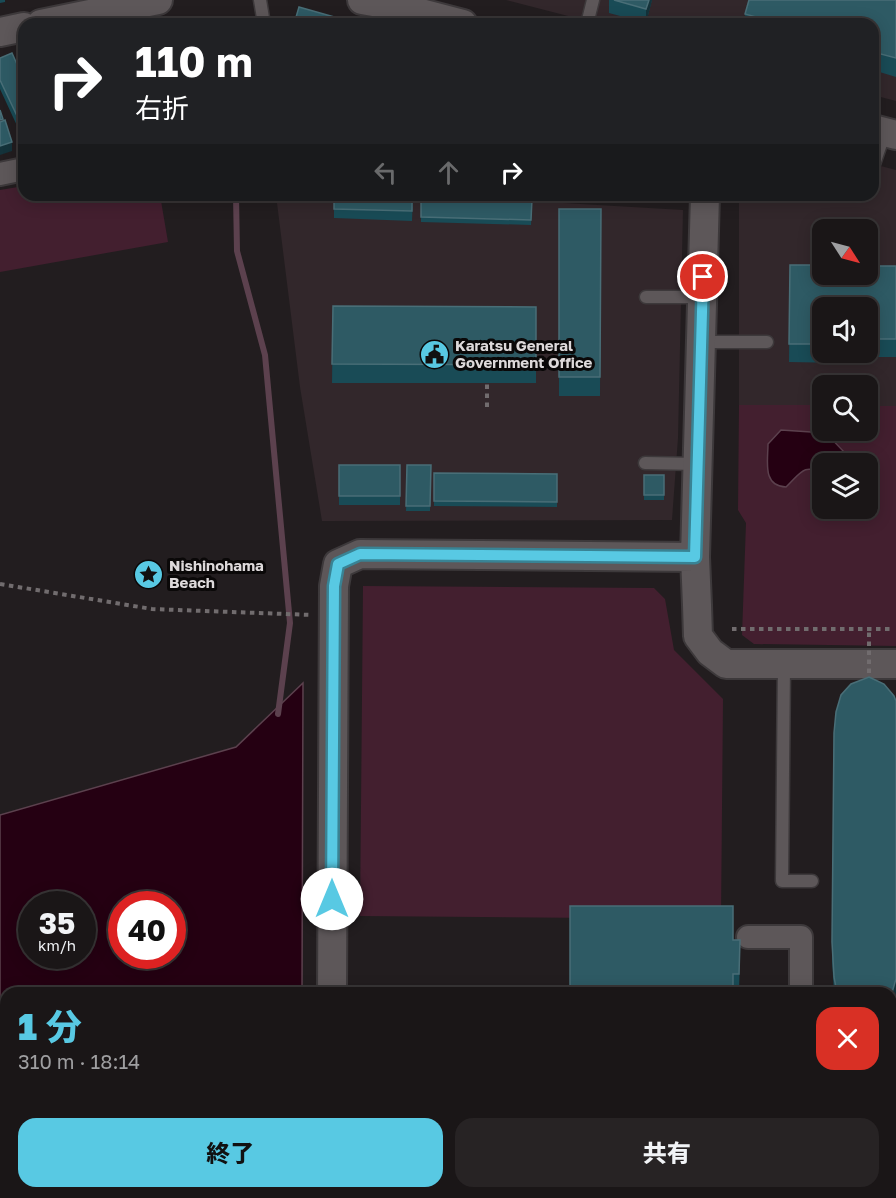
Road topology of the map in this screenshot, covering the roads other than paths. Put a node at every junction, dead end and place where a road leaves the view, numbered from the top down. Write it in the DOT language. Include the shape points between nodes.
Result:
graph roads {
  1 [pos="158,0"];
  2 [pos="260,0"];
  3 [pos="362,0"];
  4 [pos="593,0"];
  5 [pos="70,18"];
  6 [pos="263,18"];
  7 [pos="419,18"];
  8 [pos="588,18"];
  9 [pos="18,28"];
  10 [pos="0,32"];
  11 [pos="885,132"];
  12 [pos="879,150"];
  13 [pos="18,170"];
  14 [pos="0,174"];
  15 [pos="705,201"];
  16 [pos="646,297"];
  17 [pos="702,297"];
  18 [pos="701,342"];
  19 [pos="767,342"];
  20 [pos="645,464"];
  21 [pos="698,464"];
  22 [pos="695,557"];
  23 [pos="784,664"];
  24 [pos="896,664"];
  25 [pos="812,881"];
  26 [pos="748,937"];
  27 [pos="332,987"];
  28 [pos="801,987"];
  1 -- 5 [label="street"];
  2 -- 6 [label="lane"];
  3 -- 7 [label="street"];
  4 -- 8 [label="lane"];
  9 -- 10 [label="street"];
  11 -- 12 [label="lane"];
  13 -- 14 [label="street"];
  15 -- 17 [label="street"];
  16 -- 17 [label="lane"];
  17 -- 18 [label="street"];
  18 -- 19 [label="lane"];
  18 -- 21 [label="street"];
  20 -- 21 [label="lane"];
  21 -- 22 [label="street"];
  22 -- 23 [label="street" via="698,636 710,652 726,664"];
  22 -- 27 [label="street" via="360,554 338,564 333,616"];
  23 -- 24 [label="street"];
  23 -- 25 [label="lane" via="782,881"];
  26 -- 28 [label="street" via="801,937"];
}
